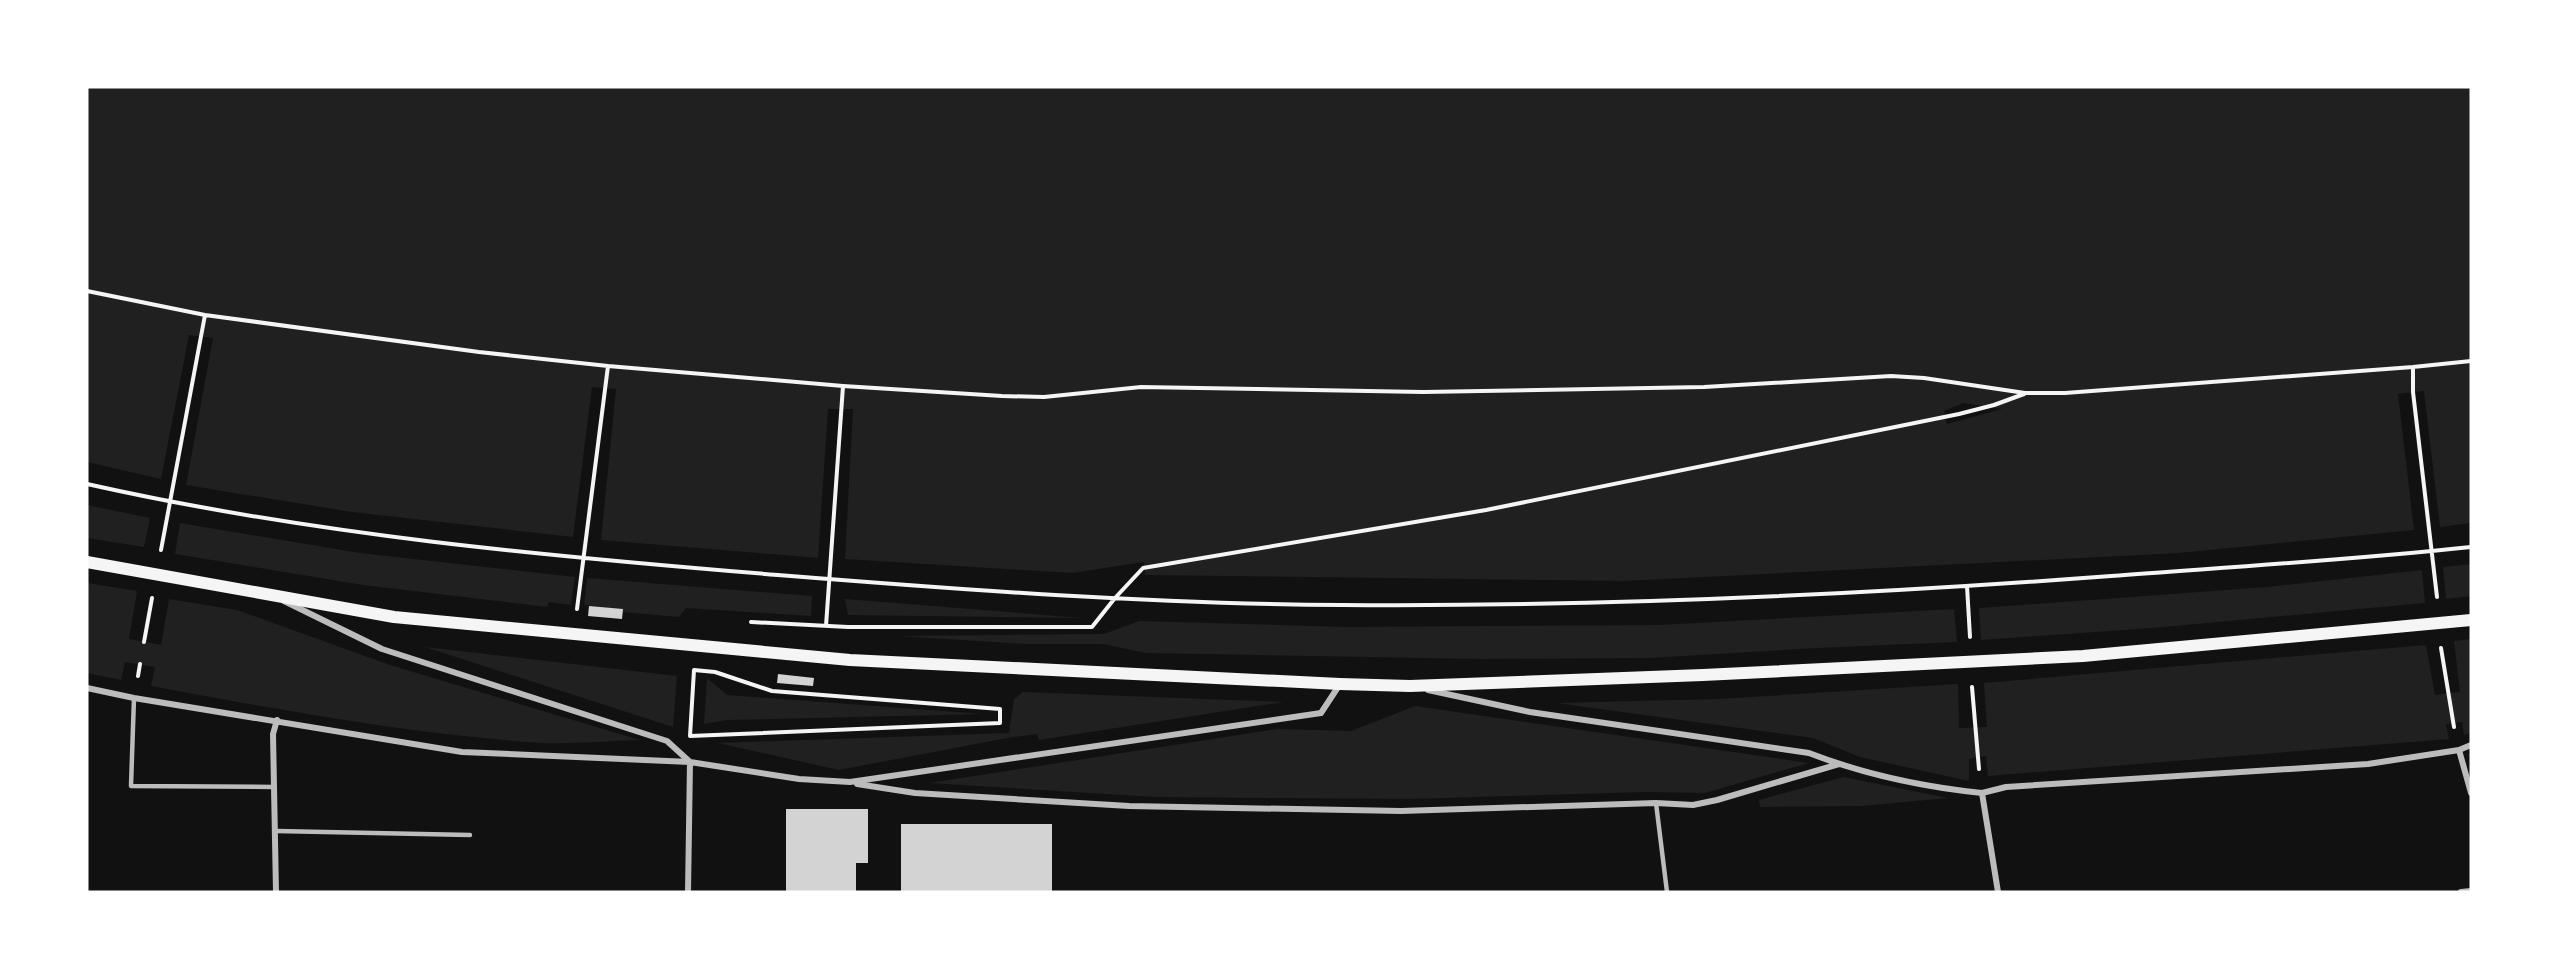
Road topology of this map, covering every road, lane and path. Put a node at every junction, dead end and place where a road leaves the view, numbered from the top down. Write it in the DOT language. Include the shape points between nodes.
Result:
graph roads {
  1 [pos="87,291"];
  2 [pos="206,315"];
  3 [pos="2471,361"];
  4 [pos="608,366"];
  5 [pos="2413,367"];
  6 [pos="843,386"];
  7 [pos="2025,393"];
  8 [pos="87,484"];
  9 [pos="169,502"];
  10 [pos="2471,547"];
  11 [pos="2431,551"];
  12 [pos="160,556"];
  13 [pos="585,558"];
  14 [pos="87,562"];
  15 [pos="828,579"];
  16 [pos="1967,586"];
  17 [pos="274,596"];
  18 [pos="1115,597"];
  19 [pos="152,598"];
  20 [pos="2437,601"];
  21 [pos="577,612"];
  22 [pos="2471,620"];
  23 [pos="744,622"];
  24 [pos="826,626"];
  25 [pos="1970,641"];
  26 [pos="144,642"];
  27 [pos="2441,648"];
  28 [pos="1340,684"];
  29 [pos="1972,684"];
  30 [pos="1410,686"];
  31 [pos="87,688"];
  32 [pos="134,698"];
  33 [pos="277,720"];
  34 [pos="2456,734"];
  35 [pos="690,736"];
  36 [pos="2471,745"];
  37 [pos="2459,750"];
  38 [pos="690,762"];
  39 [pos="1839,764"];
  40 [pos="1980,778"];
  41 [pos="850,782"];
  42 [pos="274,787"];
  43 [pos="1982,793"];
  44 [pos="2471,793"];
  45 [pos="1656,803"];
  46 [pos="276,831"];
  47 [pos="470,835"];
  48 [pos="2471,891"];
  49 [pos="276,892"];
  50 [pos="688,892"];
  51 [pos="1667,892"];
  52 [pos="1998,892"];
  53 [pos="2462,892"];
  1 -- 2 [label="path"];
  2 -- 4 [label="path" via="385,341"];
  2 -- 9 [label="path"];
  3 -- 5 [label="path"];
  4 -- 6 [label="path"];
  4 -- 13 [label="path"];
  5 -- 7 [label="path"];
  5 -- 11 [label="path"];
  6 -- 7 [label="path" via="1044,397 1141,387 1423,392 1704,387 1891,376"];
  6 -- 15 [label="path"];
  7 -- 18 [label="path" via="1959,414 1498,508 1143,568"];
  8 -- 9 [label="path"];
  9 -- 12 [label="path"];
  9 -- 13 [label="path" via="365,534"];
  10 -- 11 [label="path"];
  11 -- 16 [label="path"];
  11 -- 20 [label="path"];
  13 -- 15 [label="path"];
  13 -- 21 [label="path"];
  14 -- 17 [label="main road"];
  15 -- 18 [label="path"];
  15 -- 24 [label="path"];
  16 -- 18 [label="path" via="1510,604 1340,605"];
  16 -- 25 [label="path"];
  17 -- 28 [label="main road" via="394,617 850,660"];
  17 -- 38 [label="street" via="382,649 667,741"];
  18 -- 24 [label="path" via="1092,627"];
  19 -- 26 [label="path"];
  22 -- 30 [label="main road" via="2083,656"];
  23 -- 24 [label="path"];
  27 -- 34 [label="path"];
  28 -- 30 [label="main road"];
  28 -- 41 [label="street" via="1321,712"];
  29 -- 40 [label="path"];
  30 -- 39 [label="street" via="1530,712 1809,753"];
  31 -- 32 [label="street"];
  32 -- 33 [label="street"];
  32 -- 42 [label="lane" via="131,786"];
  33 -- 38 [label="street" via="462,752"];
  33 -- 42 [label="street" via="273,734"];
  35 -- 35 [label="path" via="694,670 715,672 772,691 1000,709 1000,723"];
  36 -- 37 [label="street"];
  37 -- 43 [label="street" via="2368,764 2006,787"];
  37 -- 44 [label="street"];
  38 -- 41 [label="street" via="799,779"];
  38 -- 50 [label="street"];
  39 -- 43 [label="street" via="1950,790"];
  39 -- 45 [label="street" via="1717,800 1693,805"];
  41 -- 45 [label="street" via="915,793 1129,806 1401,811"];
  42 -- 46 [label="street"];
  43 -- 52 [label="street"];
  45 -- 51 [label="lane"];
  46 -- 47 [label="lane"];
  46 -- 49 [label="street"];
  48 -- 53 [label="street"];
}
